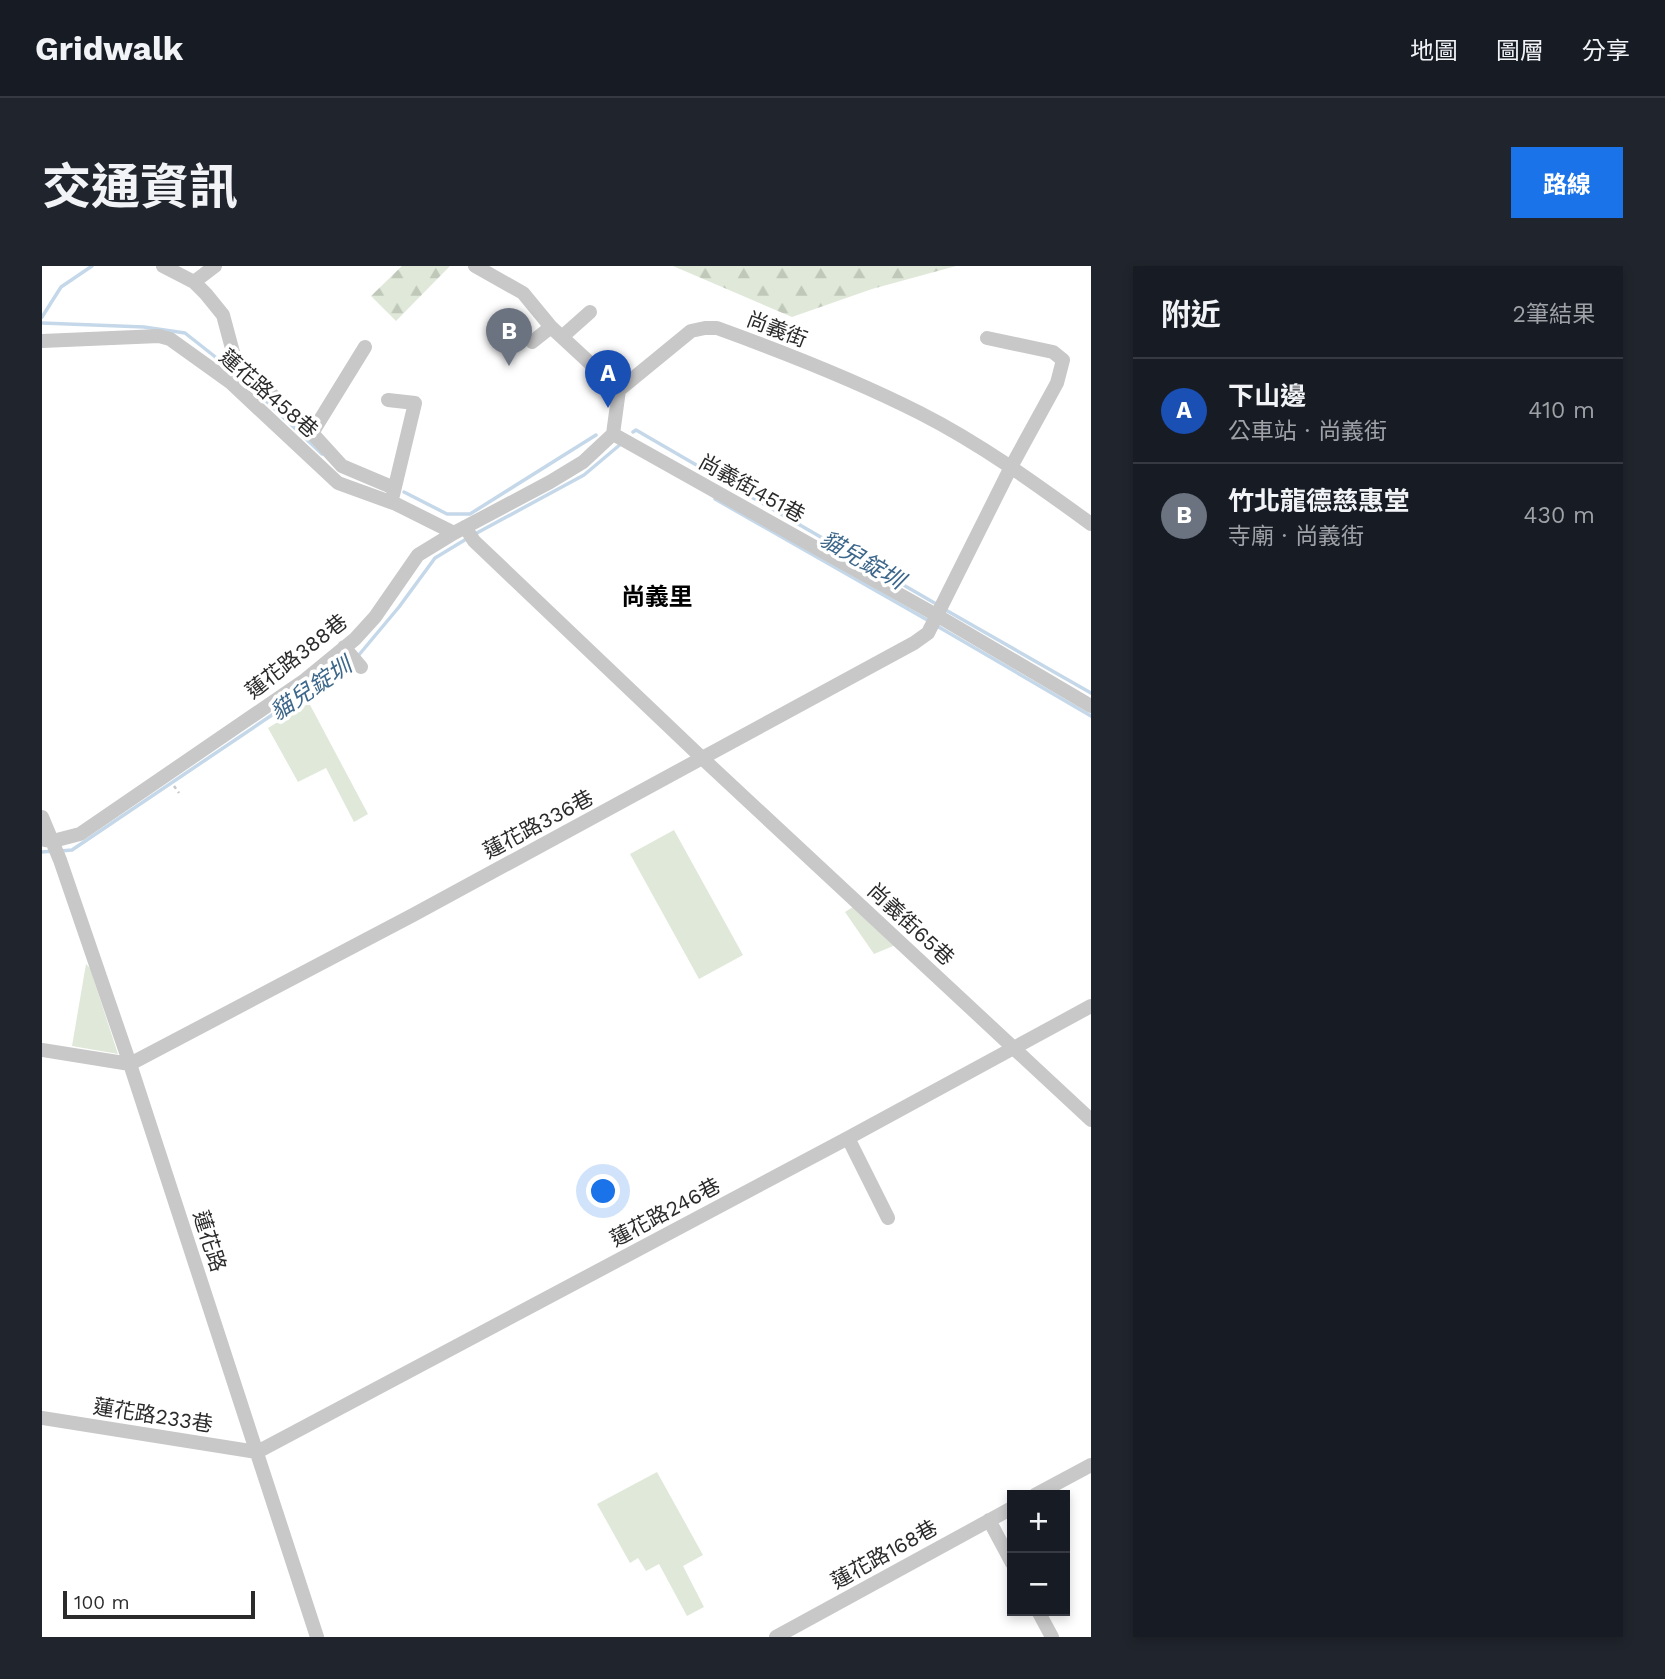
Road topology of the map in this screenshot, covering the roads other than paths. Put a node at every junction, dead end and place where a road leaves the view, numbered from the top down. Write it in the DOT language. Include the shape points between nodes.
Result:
graph roads {
  1 [pos="163,266"];
  2 [pos="215,266"];
  3 [pos="475,266"];
  4 [pos="194,282"];
  5 [pos="590,312"];
  6 [pos="557,331"];
  7 [pos="987,338"];
  8 [pos="42,341"];
  9 [pos="533,342"];
  10 [pos="365,347"];
  11 [pos="234,356"];
  12 [pos="230,382"];
  13 [pos="619,390"];
  14 [pos="388,400"];
  15 [pos="312,433"];
  16 [pos="613,434"];
  17 [pos="1011,467"];
  18 [pos="393,495"];
  19 [pos="1091,523"];
  20 [pos="460,530"];
  21 [pos="938,616"];
  22 [pos="344,648"];
  23 [pos="361,667"];
  24 [pos="1091,706"];
  25 [pos="702,758"];
  26 [pos="42,817"];
  27 [pos="47,840"];
  28 [pos="1091,1006"];
  29 [pos="1013,1049"];
  30 [pos="42,1050"];
  31 [pos="130,1064"];
  32 [pos="1091,1120"];
  33 [pos="848,1138"];
  34 [pos="888,1218"];
  35 [pos="42,1418"];
  36 [pos="257,1452"];
  37 [pos="1091,1465"];
  38 [pos="1044,1490"];
  39 [pos="1007,1511"];
  40 [pos="989,1520"];
  41 [pos="1007,1554"];
  42 [pos="1041,1616"];
  43 [pos="317,1637"];
  44 [pos="776,1637"];
  45 [pos="1052,1637"];
  1 -- 4 [label="street"];
  2 -- 4 [label="street"];
  3 -- 6 [label="street" via="523,293"];
  4 -- 11 [label="street" via="223,315"];
  5 -- 6 [label="street"];
  6 -- 9 [label="street"];
  6 -- 13 [label="street"];
  7 -- 17 [label="street" via="1053,352 1063,360 1057,383"];
  8 -- 12 [label="street, 蓮花路458巷" via="159,336"];
  10 -- 15 [label="street"];
  11 -- 12 [label="street"];
  11 -- 15 [label="street"];
  12 -- 18 [label="street, 蓮花路458巷" via="338,484"];
  13 -- 16 [label="street"];
  13 -- 17 [label="street, 尚義街" via="691,331 717,328 921,414"];
  14 -- 18 [label="street" via="415,403"];
  15 -- 18 [label="street" via="342,466"];
  16 -- 20 [label="street, 蓮花路388巷" via="572,468"];
  16 -- 21 [label="street, 尚義街451巷"];
  17 -- 19 [label="street, 尚義街"];
  17 -- 21 [label="street, 蓮花路336巷"];
  18 -- 20 [label="street, 蓮花路458巷"];
  20 -- 22 [label="street, 蓮花路388巷" via="418,555 375,617"];
  20 -- 25 [label="street, 尚義街65巷"];
  21 -- 24 [label="street, 尚義街451巷"];
  21 -- 25 [label="street, 蓮花路336巷" via="928,633 914,643"];
  22 -- 23 [label="street"];
  22 -- 27 [label="street, 蓮花路388巷" via="305,680 80,834"];
  25 -- 29 [label="street, 尚義街65巷"];
  25 -- 31 [label="street, 蓮花路336巷"];
  26 -- 27 [label="street"];
  27 -- 31 [label="street, 蓮花路" via="60,860"];
  28 -- 29 [label="street, 蓮花路246巷"];
  29 -- 32 [label="street, 尚義街65巷"];
  29 -- 33 [label="street, 蓮花路246巷"];
  30 -- 31 [label="street"];
  31 -- 36 [label="street, 蓮花路"];
  33 -- 34 [label="street"];
  33 -- 36 [label="street, 蓮花路246巷"];
  35 -- 36 [label="street, 蓮花路233巷"];
  36 -- 43 [label="street, 蓮花路"];
  37 -- 38 [label="street"];
  39 -- 40 [label="street, 蓮花路168巷"];
  40 -- 41 [label="street"];
  40 -- 44 [label="street, 蓮花路168巷"];
  42 -- 45 [label="street"];
}
